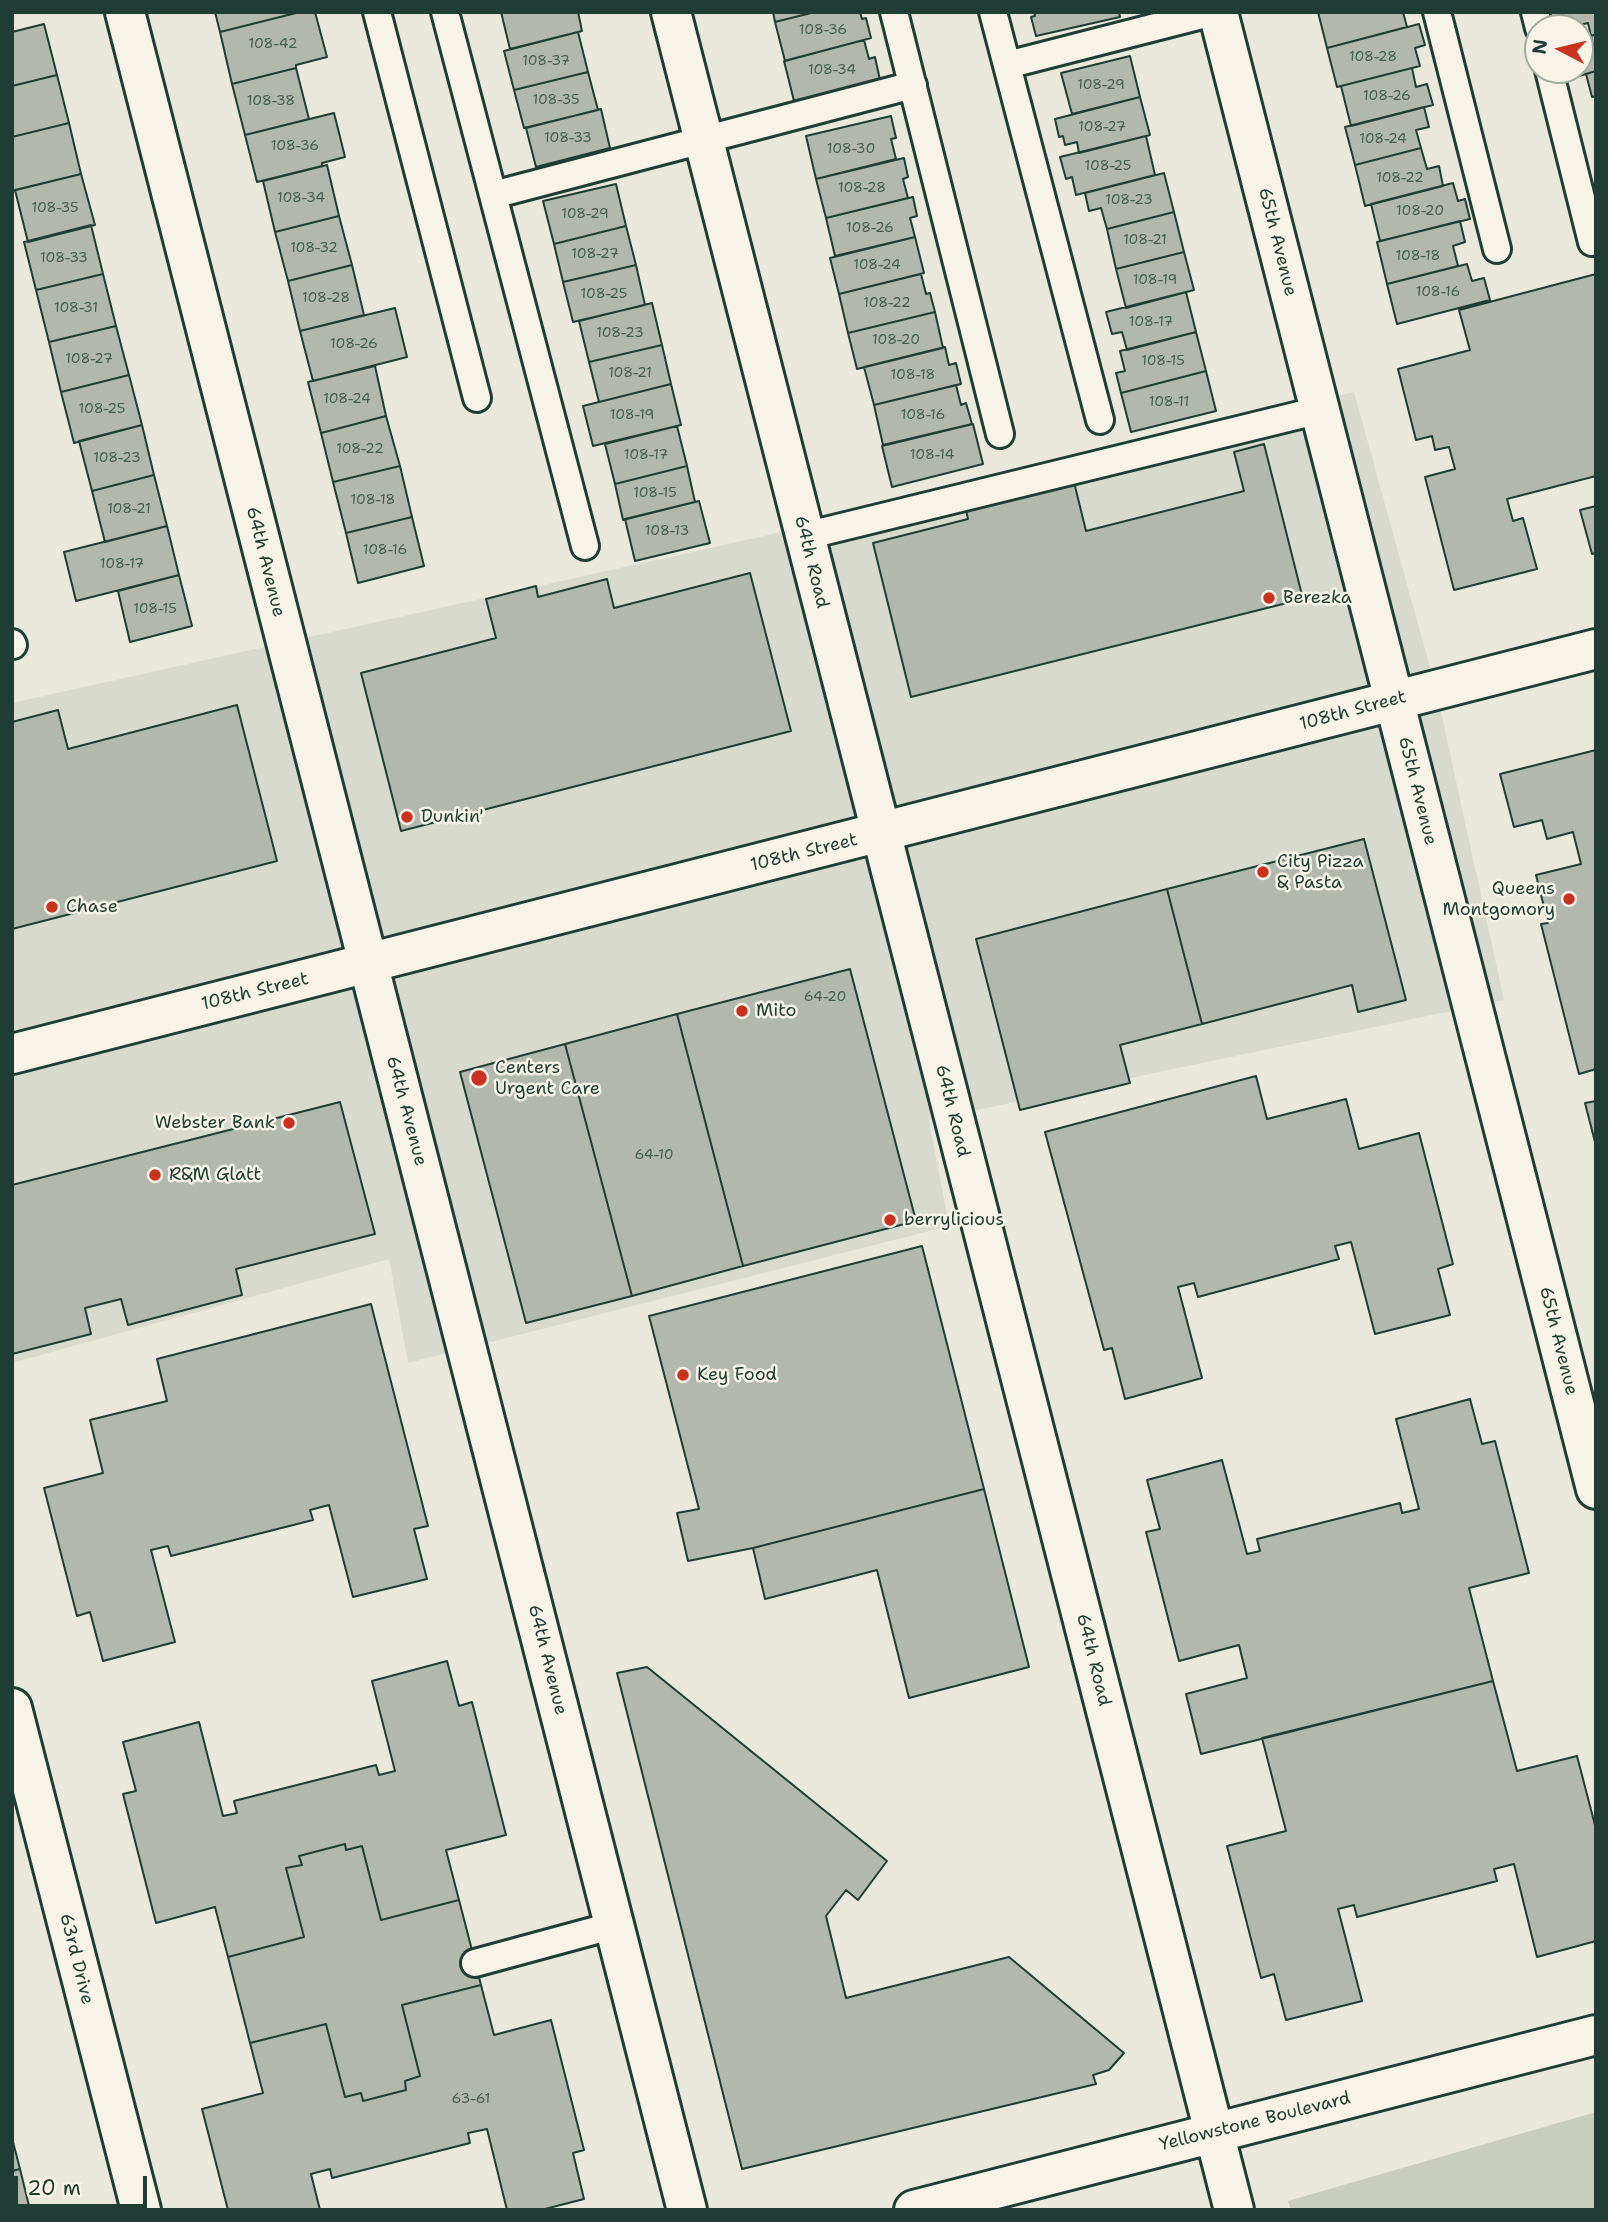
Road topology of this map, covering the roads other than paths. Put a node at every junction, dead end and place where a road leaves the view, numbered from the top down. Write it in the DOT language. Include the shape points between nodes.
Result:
graph roads {
  1 [pos="125,12"];
  2 [pos="377,12"];
  3 [pos="445,12"];
  4 [pos="671,12"];
  5 [pos="894,12"];
  6 [pos="993,12"];
  7 [pos="1216,12"];
  8 [pos="1437,12"];
  9 [pos="1007,65"];
  10 [pos="1552,84"];
  11 [pos="912,85"];
  12 [pos="703,140"];
  13 [pos="493,195"];
  14 [pos="1592,242"];
  15 [pos="1497,248"];
  16 [pos="477,398"];
  17 [pos="1320,410"];
  18 [pos="1100,420"];
  19 [pos="1000,434"];
  20 [pos="805,536"];
  21 [pos="585,546"];
  22 [pos="1596,649"];
  23 [pos="1394,700"];
  24 [pos="880,833"];
  25 [pos="368,964"];
  26 [pos="12,1054"];
  27 [pos="1596,1489"];
  28 [pos="12,1708"];
  29 [pos="615,1925"];
  30 [pos="475,1963"];
  31 [pos="1596,2035"];
  32 [pos="1214,2133"];
  33 [pos="141,2210"];
  34 [pos="687,2210"];
  35 [pos="914,2210"];
  36 [pos="1234,2210"];
  1 -- 25 [label="street, 64th Avenue"];
  2 -- 16 [label="lane"];
  3 -- 13 [label="lane"];
  4 -- 12 [label="street, 64th Road"];
  5 -- 11 [label="lane"];
  6 -- 9 [label="lane"];
  7 -- 9 [label="lane"];
  7 -- 17 [label="street, 65th Avenue"];
  8 -- 15 [label="lane"];
  9 -- 18 [label="lane"];
  10 -- 14 [label="lane"];
  11 -- 12 [label="lane"];
  11 -- 19 [label="lane"];
  12 -- 13 [label="lane"];
  12 -- 20 [label="street, 64th Road"];
  13 -- 21 [label="lane"];
  17 -- 20 [label="lane"];
  17 -- 23 [label="street, 65th Avenue"];
  20 -- 24 [label="street, 64th Road"];
  22 -- 23 [label="street, 108th Street"];
  23 -- 24 [label="street, 108th Street"];
  23 -- 27 [label="street, 65th Avenue"];
  24 -- 25 [label="street, 108th Street"];
  24 -- 32 [label="street, 64th Road"];
  25 -- 26 [label="street, 108th Street"];
  25 -- 29 [label="street, 64th Avenue"];
  28 -- 33 [label="street, 63rd Drive"];
  29 -- 30 [label="lane"];
  29 -- 34 [label="street, 64th Avenue"];
  31 -- 32 [label="street, Yellowstone Boulevard"];
  32 -- 35 [label="street, Yellowstone Boulevard"];
  32 -- 36 [label="street, 64th Road"];
}
